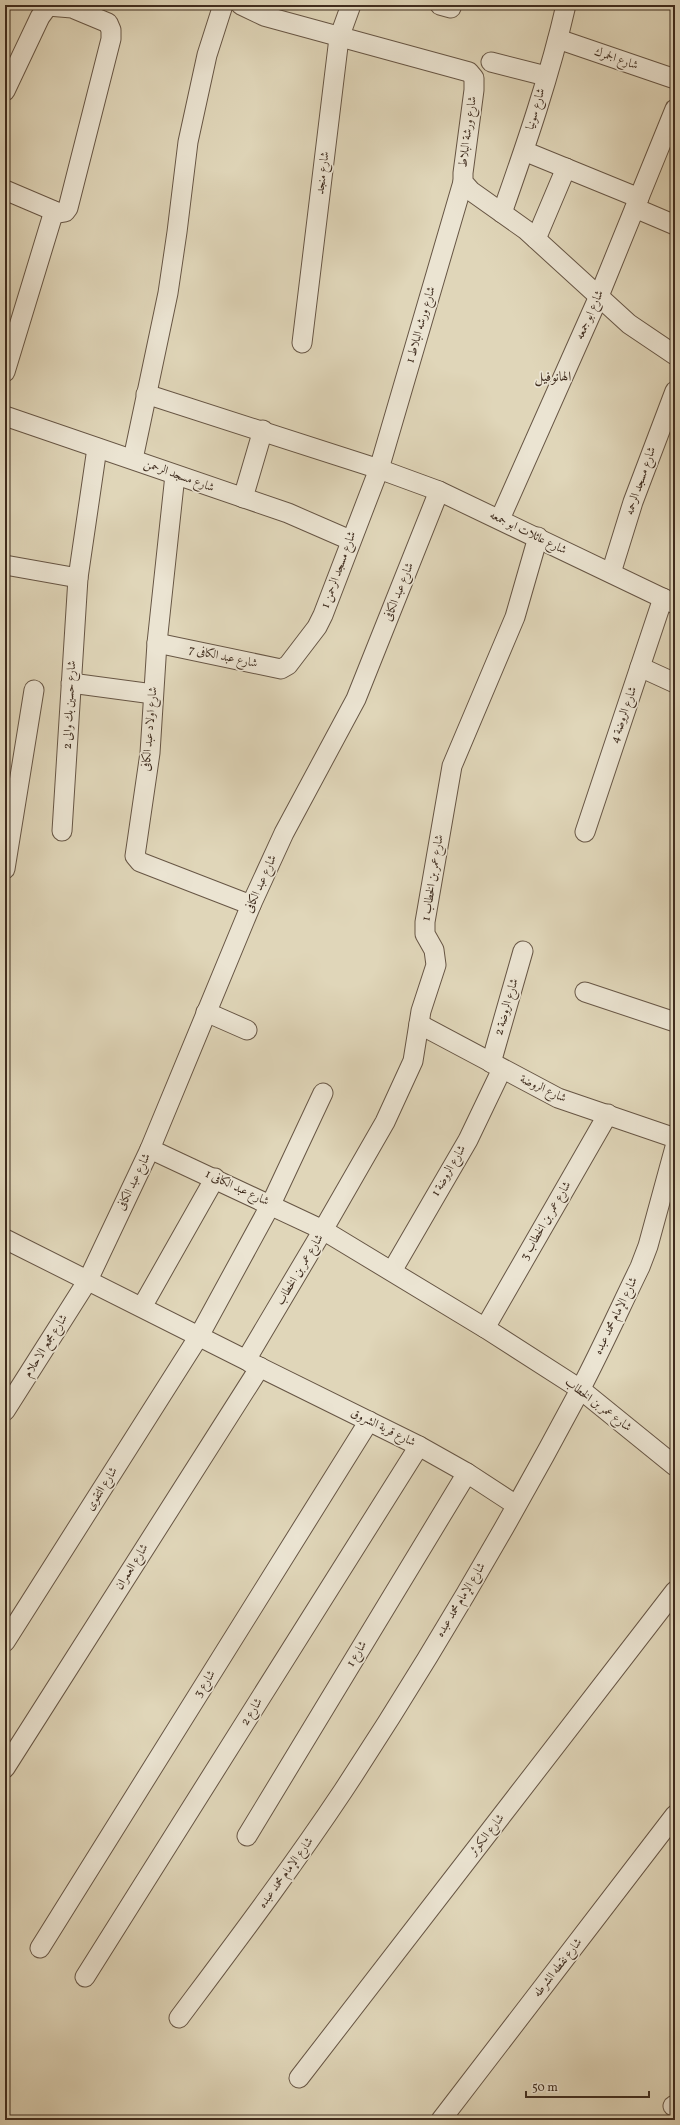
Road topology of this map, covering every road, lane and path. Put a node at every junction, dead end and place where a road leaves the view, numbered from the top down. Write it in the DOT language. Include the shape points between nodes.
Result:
graph roads {
  1 [pos="223,5"];
  2 [pos="241,5"];
  3 [pos="351,5"];
  4 [pos="566,5"];
  5 [pos="72,7"];
  6 [pos="266,11"];
  7 [pos="339,38"];
  8 [pos="558,39"];
  9 [pos="491,62"];
  10 [pos="546,76"];
  11 [pos="675,79"];
  12 [pos="5,91"];
  13 [pos="674,113"];
  14 [pos="524,150"];
  15 [pos="566,168"];
  16 [pos="463,182"];
  17 [pos="5,190"];
  18 [pos="637,203"];
  19 [pos="54,211"];
  20 [pos="502,212"];
  21 [pos="675,225"];
  22 [pos="536,239"];
  23 [pos="599,296"];
  24 [pos="302,343"];
  25 [pos="675,355"];
  26 [pos="5,372"];
  27 [pos="675,390"];
  28 [pos="146,394"];
  29 [pos="5,416"];
  30 [pos="263,430"];
  31 [pos="97,448"];
  32 [pos="133,459"];
  33 [pos="379,469"];
  34 [pos="175,475"];
  35 [pos="439,491"];
  36 [pos="243,498"];
  37 [pos="500,519"];
  38 [pos="538,537"];
  39 [pos="350,540"];
  40 [pos="5,565"];
  41 [pos="611,573"];
  42 [pos="78,578"];
  43 [pos="669,601"];
  44 [pos="157,643"];
  45 [pos="288,665"];
  46 [pos="640,667"];
  47 [pos="71,683"];
  48 [pos="675,683"];
  49 [pos="34,690"];
  50 [pos="153,694"];
  51 [pos="62,831"];
  52 [pos="585,832"];
  53 [pos="5,869"];
  54 [pos="251,905"];
  55 [pos="523,951"];
  56 [pos="585,992"];
  57 [pos="206,1012"];
  58 [pos="675,1022"];
  59 [pos="419,1024"];
  60 [pos="247,1030"];
  61 [pos="496,1066"];
  62 [pos="323,1093"];
  63 [pos="608,1114"];
  64 [pos="675,1138"];
  65 [pos="675,1147"];
  66 [pos="150,1149"];
  67 [pos="215,1178"];
  68 [pos="271,1204"];
  69 [pos="323,1230"];
  70 [pos="5,1240"];
  71 [pos="392,1271"];
  72 [pos="88,1280"];
  73 [pos="142,1307"];
  74 [pos="485,1328"];
  75 [pos="199,1336"];
  76 [pos="253,1364"];
  77 [pos="580,1389"];
  78 [pos="5,1411"];
  79 [pos="369,1421"];
  80 [pos="419,1446"];
  81 [pos="675,1466"];
  82 [pos="467,1473"];
  83 [pos="516,1505"];
  84 [pos="675,1591"];
  85 [pos="5,1642"];
  86 [pos="5,1768"];
  87 [pos="675,1815"];
  88 [pos="247,1836"];
  89 [pos="40,1948"];
  90 [pos="85,1977"];
  91 [pos="179,2018"];
  92 [pos="299,2078"];
  93 [pos="440,2120"];
  1 -- 28 [label="street" via="207,55 190,128 168,293"];
  2 -- 6 [label="street, شارع ورشة البلاط"];
  3 -- 7 [label="street, شارع منجد"];
  4 -- 8 [label="street, شارع سونيا"];
  5 -- 12 [label="street" via="48,6 43,10"];
  5 -- 19 [label="street" via="108,23 111,34 68,208 62,213"];
  6 -- 7 [label="street, شارع ورشة البلاط"];
  7 -- 16 [label="street, شارع ورشة البلاط" via="469,72 474,78 474,90"];
  7 -- 24 [label="street, شارع منجد"];
  8 -- 10 [label="street, شارع سونيا"];
  8 -- 11 [label="street, شارع الجمرك"];
  9 -- 10 [label="street"];
  10 -- 14 [label="street, شارع سونيا"];
  13 -- 18 [label="street, شارع ابو جمعه"];
  14 -- 15 [label="street"];
  14 -- 20 [label="street, شارع سونيا"];
  15 -- 18 [label="street"];
  15 -- 22 [label="street"];
  16 -- 20 [label="street, شارع ورشة البلاط" via="470,191"];
  16 -- 33 [label="street, شارع ورشه البلاط 1"];
  17 -- 19 [label="street"];
  18 -- 21 [label="street"];
  18 -- 23 [label="street, شارع ابو جمعه"];
  19 -- 26 [label="street"];
  20 -- 22 [label="street, شارع ورشة البلاط"];
  22 -- 23 [label="street, شارع ورشة البلاط"];
  23 -- 25 [label="street, شارع ورشة البلاط" via="629,324"];
  23 -- 37 [label="street, شارع ابو جمعه"];
  27 -- 41 [label="street, شارع مسجد الرحمه" via="633,502"];
  28 -- 30 [label="street, شارع عائلات ابو جمعه"];
  28 -- 32 [label="street"];
  29 -- 31 [label="street, شارع مسجد الرحمن"];
  30 -- 33 [label="street, شارع عائلات ابو جمعه"];
  30 -- 36 [label="street"];
  31 -- 32 [label="street, شارع مسجد الرحمن"];
  31 -- 42 [label="street, شارع حسين بك والى 2"];
  32 -- 34 [label="street, شارع مسجد الرحمن"];
  33 -- 35 [label="street, شارع عائلات ابو جمعه"];
  33 -- 39 [label="street, شارع مسجد الرحمن 1"];
  34 -- 36 [label="street, شارع مسجد الرحمن"];
  34 -- 44 [label="street, شارع اولاد عبد الكافى"];
  35 -- 37 [label="street, شارع عائلات ابو جمعه"];
  35 -- 54 [label="street, شارع عبد الكافى" via="356,699 284,833"];
  36 -- 39 [label="street, شارع مسجد الرحمن" via="288,513"];
  37 -- 38 [label="street, شارع عائلات ابو جمعه"];
  38 -- 41 [label="street, شارع عائلات ابو جمعه"];
  38 -- 59 [label="street, شارع عمر بن الخطاب 1" via="515,617 452,766 425,922 426,934 434,950 436,965 421,1009"];
  39 -- 45 [label="street, شارع مسجد الرحمن 1" via="323,615"];
  40 -- 42 [label="street"];
  41 -- 43 [label="street, شارع عائلات ابو جمعه"];
  42 -- 47 [label="street, شارع حسين بك والى 2"];
  43 -- 46 [label="street, شارع الروضة 4"];
  44 -- 45 [label="street, شارع عبد الكافى 7" via="281,669"];
  44 -- 50 [label="street, شارع اولاد عبد الكافى"];
  46 -- 48 [label="street"];
  46 -- 52 [label="street, شارع الروضة 4"];
  47 -- 50 [label="street"];
  47 -- 51 [label="street, شارع حسين بك والى 2"];
  49 -- 53 [label="street"];
  50 -- 54 [label="street, شارع اولاد عبد الكافى" via="150,752 136,859"];
  54 -- 57 [label="street, شارع عبد الكافى"];
  55 -- 61 [label="street, شارع الروضة 2"];
  56 -- 58 [label="street"];
  57 -- 60 [label="street"];
  57 -- 66 [label="street, شارع عبد الكافى"];
  59 -- 61 [label="street, شارع الروضة"];
  59 -- 69 [label="street, شارع عمر بن الخطاب 1" via="413,1061 385,1122"];
  61 -- 63 [label="street, شارع الروضة" via="558,1098"];
  61 -- 71 [label="street, شارع الروضة 1" via="468,1140"];
  62 -- 68 [label="street, شارع التقوى"];
  63 -- 64 [label="street, شارع الروضة"];
  63 -- 74 [label="street, شارع عمر بن الخطاب 3"];
  65 -- 77 [label="street, شارع الإمام محمد عبده" via="640,1267"];
  66 -- 67 [label="street, شارع عبد الكافى 1"];
  66 -- 72 [label="street, شارع عبد الكافى"];
  67 -- 68 [label="street, شارع عبد الكافى 1"];
  67 -- 73 [label="street"];
  68 -- 69 [label="street, شارع عبد الكافى 1"];
  68 -- 75 [label="street, شارع التقوى"];
  69 -- 71 [label="street, شارع عمر بن الخطاب"];
  69 -- 76 [label="street, شارع عمر بن الخطاب"];
  70 -- 72 [label="street"];
  71 -- 74 [label="street, شارع عمر بن الخطاب"];
  72 -- 73 [label="street"];
  72 -- 78 [label="street, شارع مجمع الاحلام"];
  73 -- 75 [label="street"];
  74 -- 77 [label="street, شارع عمر بن الخطاب"];
  75 -- 76 [label="street"];
  75 -- 85 [label="street, شارع التقوى"];
  76 -- 79 [label="street, شارع قرية الشروق"];
  76 -- 86 [label="street, شارع العمران"];
  77 -- 81 [label="street, شارع عمر بن الخطاب"];
  77 -- 83 [label="street, شارع الإمام محمد عبده"];
  79 -- 80 [label="street, شارع قرية الشروق"];
  79 -- 89 [label="street, شارع 3"];
  80 -- 82 [label="street, شارع قرية الشروق"];
  80 -- 90 [label="street, شارع 2"];
  82 -- 83 [label="street, شارع قرية الشروق"];
  82 -- 88 [label="street, شارع 1"];
  83 -- 91 [label="street, شارع الإمام محمد عبده" via="394,1711 343,1790 292,1867"];
  84 -- 92 [label="street, شارع الكوثر"];
  87 -- 93 [label="street, شارع نقطه الشرطه"];
}
